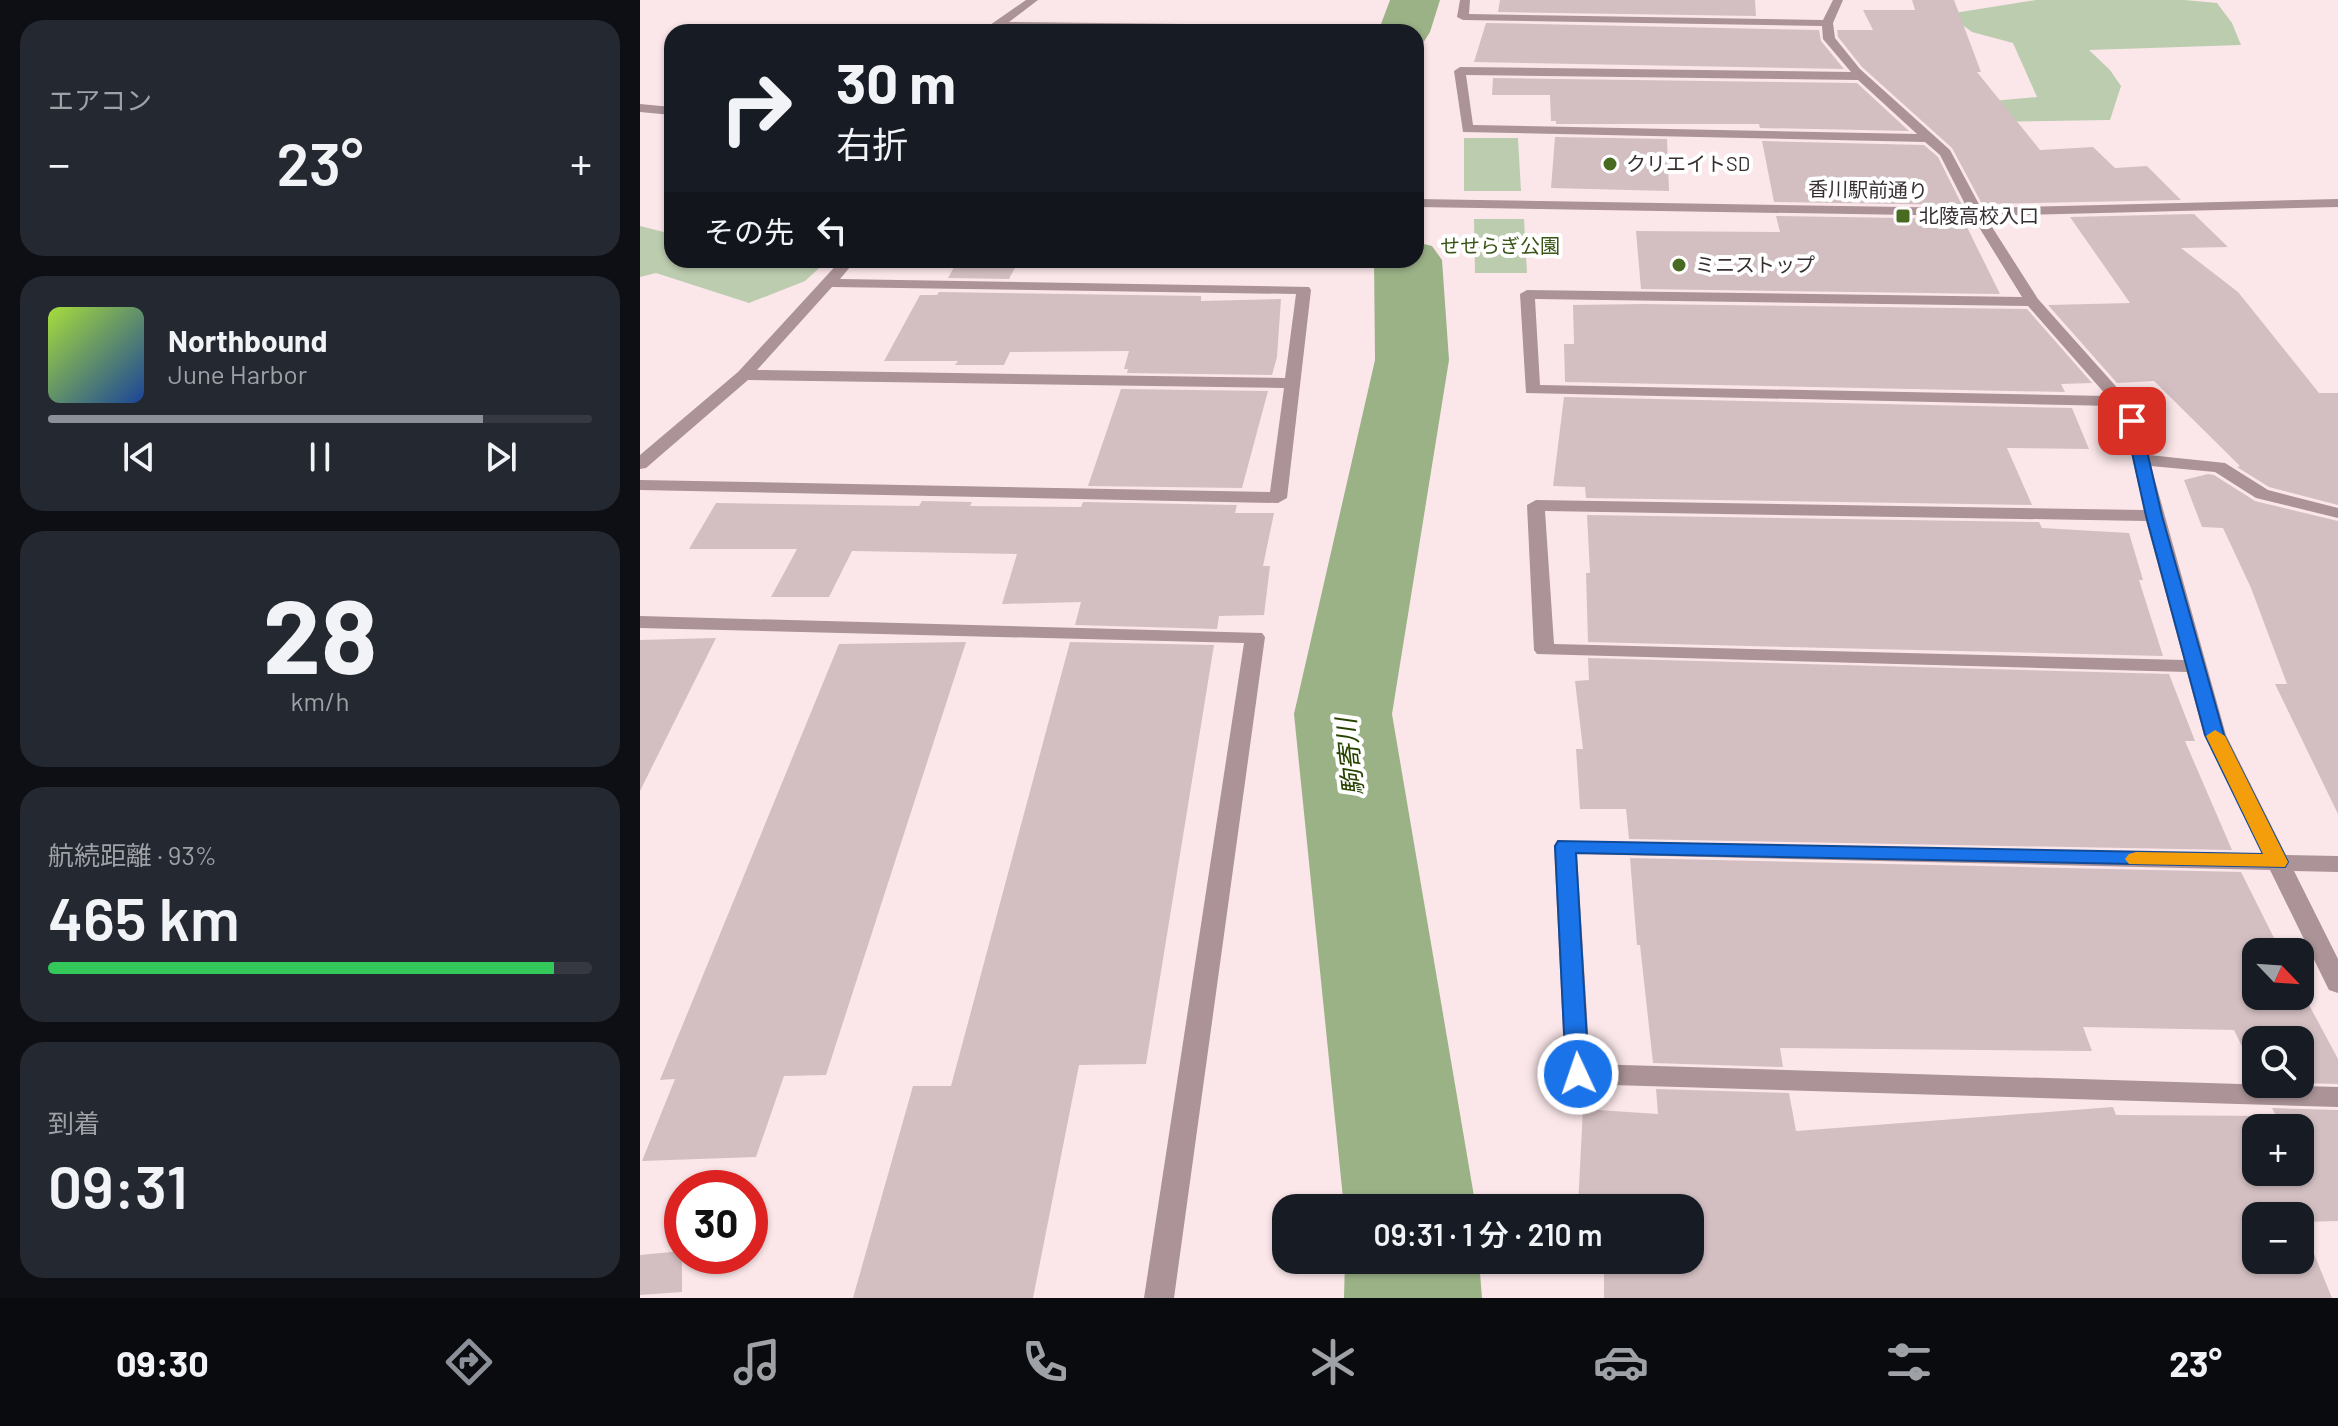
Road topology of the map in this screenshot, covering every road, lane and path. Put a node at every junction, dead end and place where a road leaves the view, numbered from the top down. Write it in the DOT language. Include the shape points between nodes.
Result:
graph roads {
  1 [pos="1033,0"];
  2 [pos="1465,0"];
  3 [pos="1838,0"];
  4 [pos="1827,23"];
  5 [pos="998,24"];
  6 [pos="1862,76"];
  7 [pos="640,108"];
  8 [pos="664,110"];
  9 [pos="1930,138"];
  10 [pos="1424,203"];
  11 [pos="2338,203"];
  12 [pos="1976,212"];
  13 [pos="842,268"];
  14 [pos="830,283"];
  15 [pos="2032,302"];
  16 [pos="744,375"];
  17 [pos="1292,383"];
  18 [pos="2121,401"];
  19 [pos="2141,460"];
  20 [pos="640,464"];
  21 [pos="640,485"];
  22 [pos="2338,513"];
  23 [pos="2154,516"];
  24 [pos="640,622"];
  25 [pos="2194,666"];
  26 [pos="2278,862"];
  27 [pos="2338,864"];
  28 [pos="2338,984"];
  29 [pos="2338,1097"];
  30 [pos="1159,1298"];
  1 -- 5 [label="street"];
  2 -- 4 [label="street" via="1463,17"];
  3 -- 4 [label="street"];
  4 -- 6 [label="street" via="1829,39"];
  6 -- 9 [label="street"];
  6 -- 9 [label="street" via="1460,71 1467,129"];
  7 -- 8 [label="street"];
  9 -- 12 [label="street" via="1956,170"];
  10 -- 12 [label="street, 香川駅前通り"];
  11 -- 12 [label="street, 香川駅前通り"];
  12 -- 15 [label="street"];
  13 -- 14 [label="street"];
  14 -- 16 [label="street"];
  14 -- 17 [label="street" via="1304,290"];
  15 -- 18 [label="street"];
  15 -- 18 [label="street" via="1527,294 1532,390"];
  16 -- 17 [label="street"];
  16 -- 20 [label="street"];
  17 -- 21 [label="street" via="1278,498"];
  18 -- 19 [label="street"];
  19 -- 22 [label="street" via="2219,467 2262,494"];
  19 -- 23 [label="street"];
  23 -- 25 [label="street"];
  23 -- 25 [label="street" via="1536,505 1544,650"];
  24 -- 30 [label="street" via="1255,637"];
  25 -- 26 [label="street" via="2215,735"];
  26 -- 27 [label="street"];
  26 -- 28 [label="street"];
  26 -- 29 [label="street" via="1565,846 1578,1074"];
}
